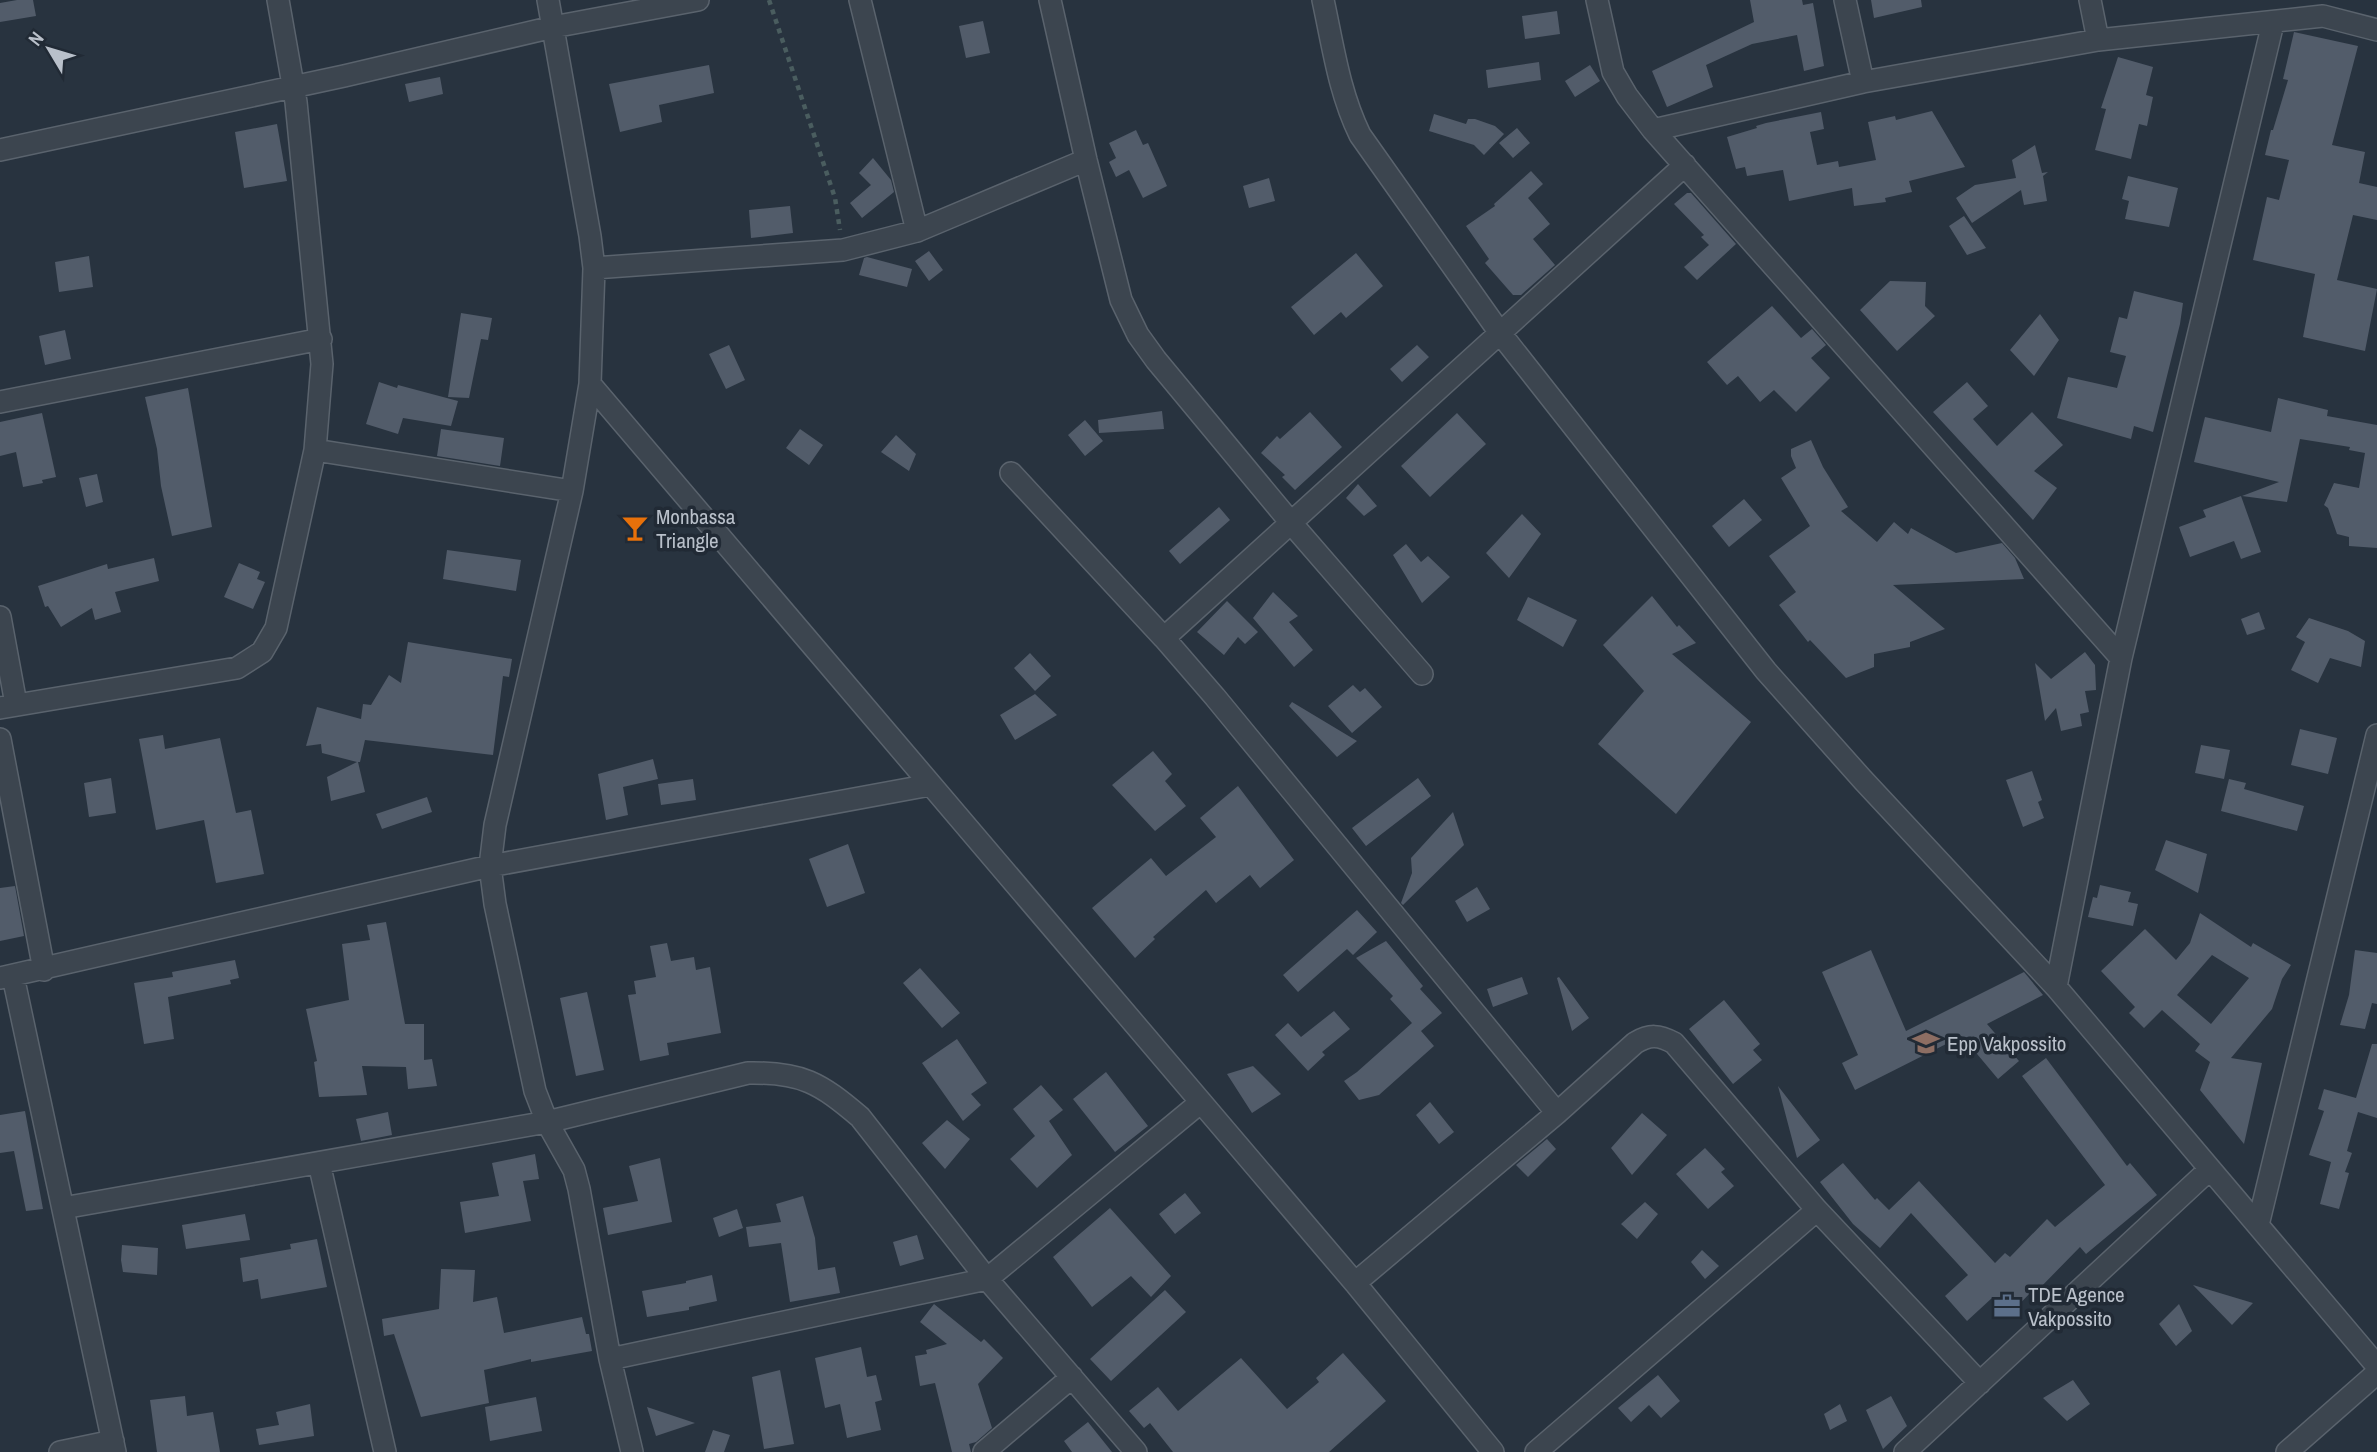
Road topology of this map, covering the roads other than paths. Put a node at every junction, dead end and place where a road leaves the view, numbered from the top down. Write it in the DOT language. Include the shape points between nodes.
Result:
graph roads {
  1 [pos="278,0"];
  2 [pos="548,0"];
  3 [pos="698,0"];
  4 [pos="860,0"];
  5 [pos="1050,0"];
  6 [pos="1323,0"];
  7 [pos="1597,0"];
  8 [pos="1844,0"];
  9 [pos="2090,0"];
  10 [pos="2322,8"];
  11 [pos="2273,23"];
  12 [pos="553,27"];
  13 [pos="2377,30"];
  14 [pos="2098,40"];
  15 [pos="1863,82"];
  16 [pos="294,86"];
  17 [pos="1653,130"];
  18 [pos="0,150"];
  19 [pos="1086,160"];
  20 [pos="1685,165"];
  21 [pos="917,231"];
  22 [pos="594,268"];
  23 [pos="1500,333"];
  24 [pos="321,339"];
  25 [pos="590,384"];
  26 [pos="0,402"];
  27 [pos="315,450"];
  28 [pos="1011,473"];
  29 [pos="572,491"];
  30 [pos="1292,524"];
  31 [pos="0,617"];
  32 [pos="1164,638"];
  33 [pos="2121,658"];
  34 [pos="1422,674"];
  35 [pos="8,706"];
  36 [pos="2377,735"];
  37 [pos="0,738"];
  38 [pos="930,785"];
  39 [pos="490,866"];
  40 [pos="44,970"];
  41 [pos="6,977"];
  42 [pos="2056,987"];
  43 [pos="1201,1102"];
  44 [pos="1557,1113"];
  45 [pos="547,1122"];
  46 [pos="319,1163"];
  47 [pos="2210,1169"];
  48 [pos="63,1208"];
  49 [pos="1817,1210"];
  50 [pos="2258,1225"];
  51 [pos="987,1279"];
  52 [pos="1355,1283"];
  53 [pos="610,1359"];
  54 [pos="2377,1366"];
  55 [pos="2377,1373"];
  56 [pos="1072,1377"];
  57 [pos="1980,1383"];
  58 [pos="114,1446"];
  59 [pos="60,1452"];
  60 [pos="384,1452"];
  61 [pos="632,1452"];
  62 [pos="984,1452"];
  63 [pos="1136,1452"];
  64 [pos="1493,1452"];
  65 [pos="1536,1452"];
  66 [pos="1905,1452"];
  67 [pos="2287,1452"];
  1 -- 16 [label="street"];
  2 -- 12 [label="street"];
  3 -- 12 [label="street"];
  4 -- 21 [label="street"];
  5 -- 19 [label="street"];
  6 -- 23 [label="street" via="1341,88 1360,135"];
  7 -- 17 [label="street" via="1613,72"];
  8 -- 15 [label="street"];
  9 -- 14 [label="street"];
  10 -- 11 [label="street"];
  10 -- 13 [label="street"];
  11 -- 14 [label="street"];
  11 -- 33 [label="street"];
  12 -- 16 [label="street"];
  12 -- 22 [label="street"];
  14 -- 15 [label="street"];
  15 -- 17 [label="street"];
  16 -- 18 [label="street"];
  16 -- 24 [label="street"];
  17 -- 20 [label="street"];
  19 -- 21 [label="street"];
  19 -- 30 [label="street" via="1121,300 1138,335"];
  20 -- 23 [label="street"];
  20 -- 33 [label="street"];
  21 -- 22 [label="street" via="844,250"];
  22 -- 25 [label="street"];
  23 -- 30 [label="street"];
  23 -- 42 [label="street" via="1766,671"];
  24 -- 26 [label="street"];
  24 -- 27 [label="street"];
  25 -- 29 [label="street"];
  25 -- 38 [label="street"];
  27 -- 29 [label="street"];
  27 -- 35 [label="street" via="276,628 262,652 237,667"];
  28 -- 32 [label="street"];
  29 -- 39 [label="street" via="495,825"];
  30 -- 32 [label="street"];
  30 -- 34 [label="street"];
  31 -- 35 [label="street"];
  32 -- 44 [label="street"];
  33 -- 42 [label="street"];
  36 -- 50 [label="street"];
  37 -- 40 [label="street"];
  38 -- 39 [label="street"];
  38 -- 43 [label="street"];
  39 -- 40 [label="street"];
  39 -- 45 [label="street" via="535,1091"];
  40 -- 41 [label="street"];
  41 -- 48 [label="street"];
  42 -- 47 [label="street"];
  43 -- 51 [label="street"];
  43 -- 52 [label="street"];
  44 -- 49 [label="street" via="1635,1043 1647,1036 1661,1036 1674,1043"];
  44 -- 52 [label="street"];
  45 -- 46 [label="street"];
  45 -- 51 [label="street" via="748,1073 779,1072 807,1079 860,1117"];
  45 -- 53 [label="street" via="579,1189"];
  46 -- 48 [label="street"];
  46 -- 60 [label="street"];
  47 -- 50 [label="street"];
  47 -- 57 [label="street"];
  48 -- 58 [label="street"];
  49 -- 57 [label="street"];
  49 -- 65 [label="street"];
  50 -- 54 [label="street"];
  51 -- 53 [label="street"];
  51 -- 56 [label="street"];
  52 -- 64 [label="street"];
  53 -- 61 [label="street"];
  55 -- 67 [label="street"];
  56 -- 62 [label="street"];
  56 -- 63 [label="street"];
  57 -- 66 [label="street"];
  58 -- 59 [label="street"];
}
